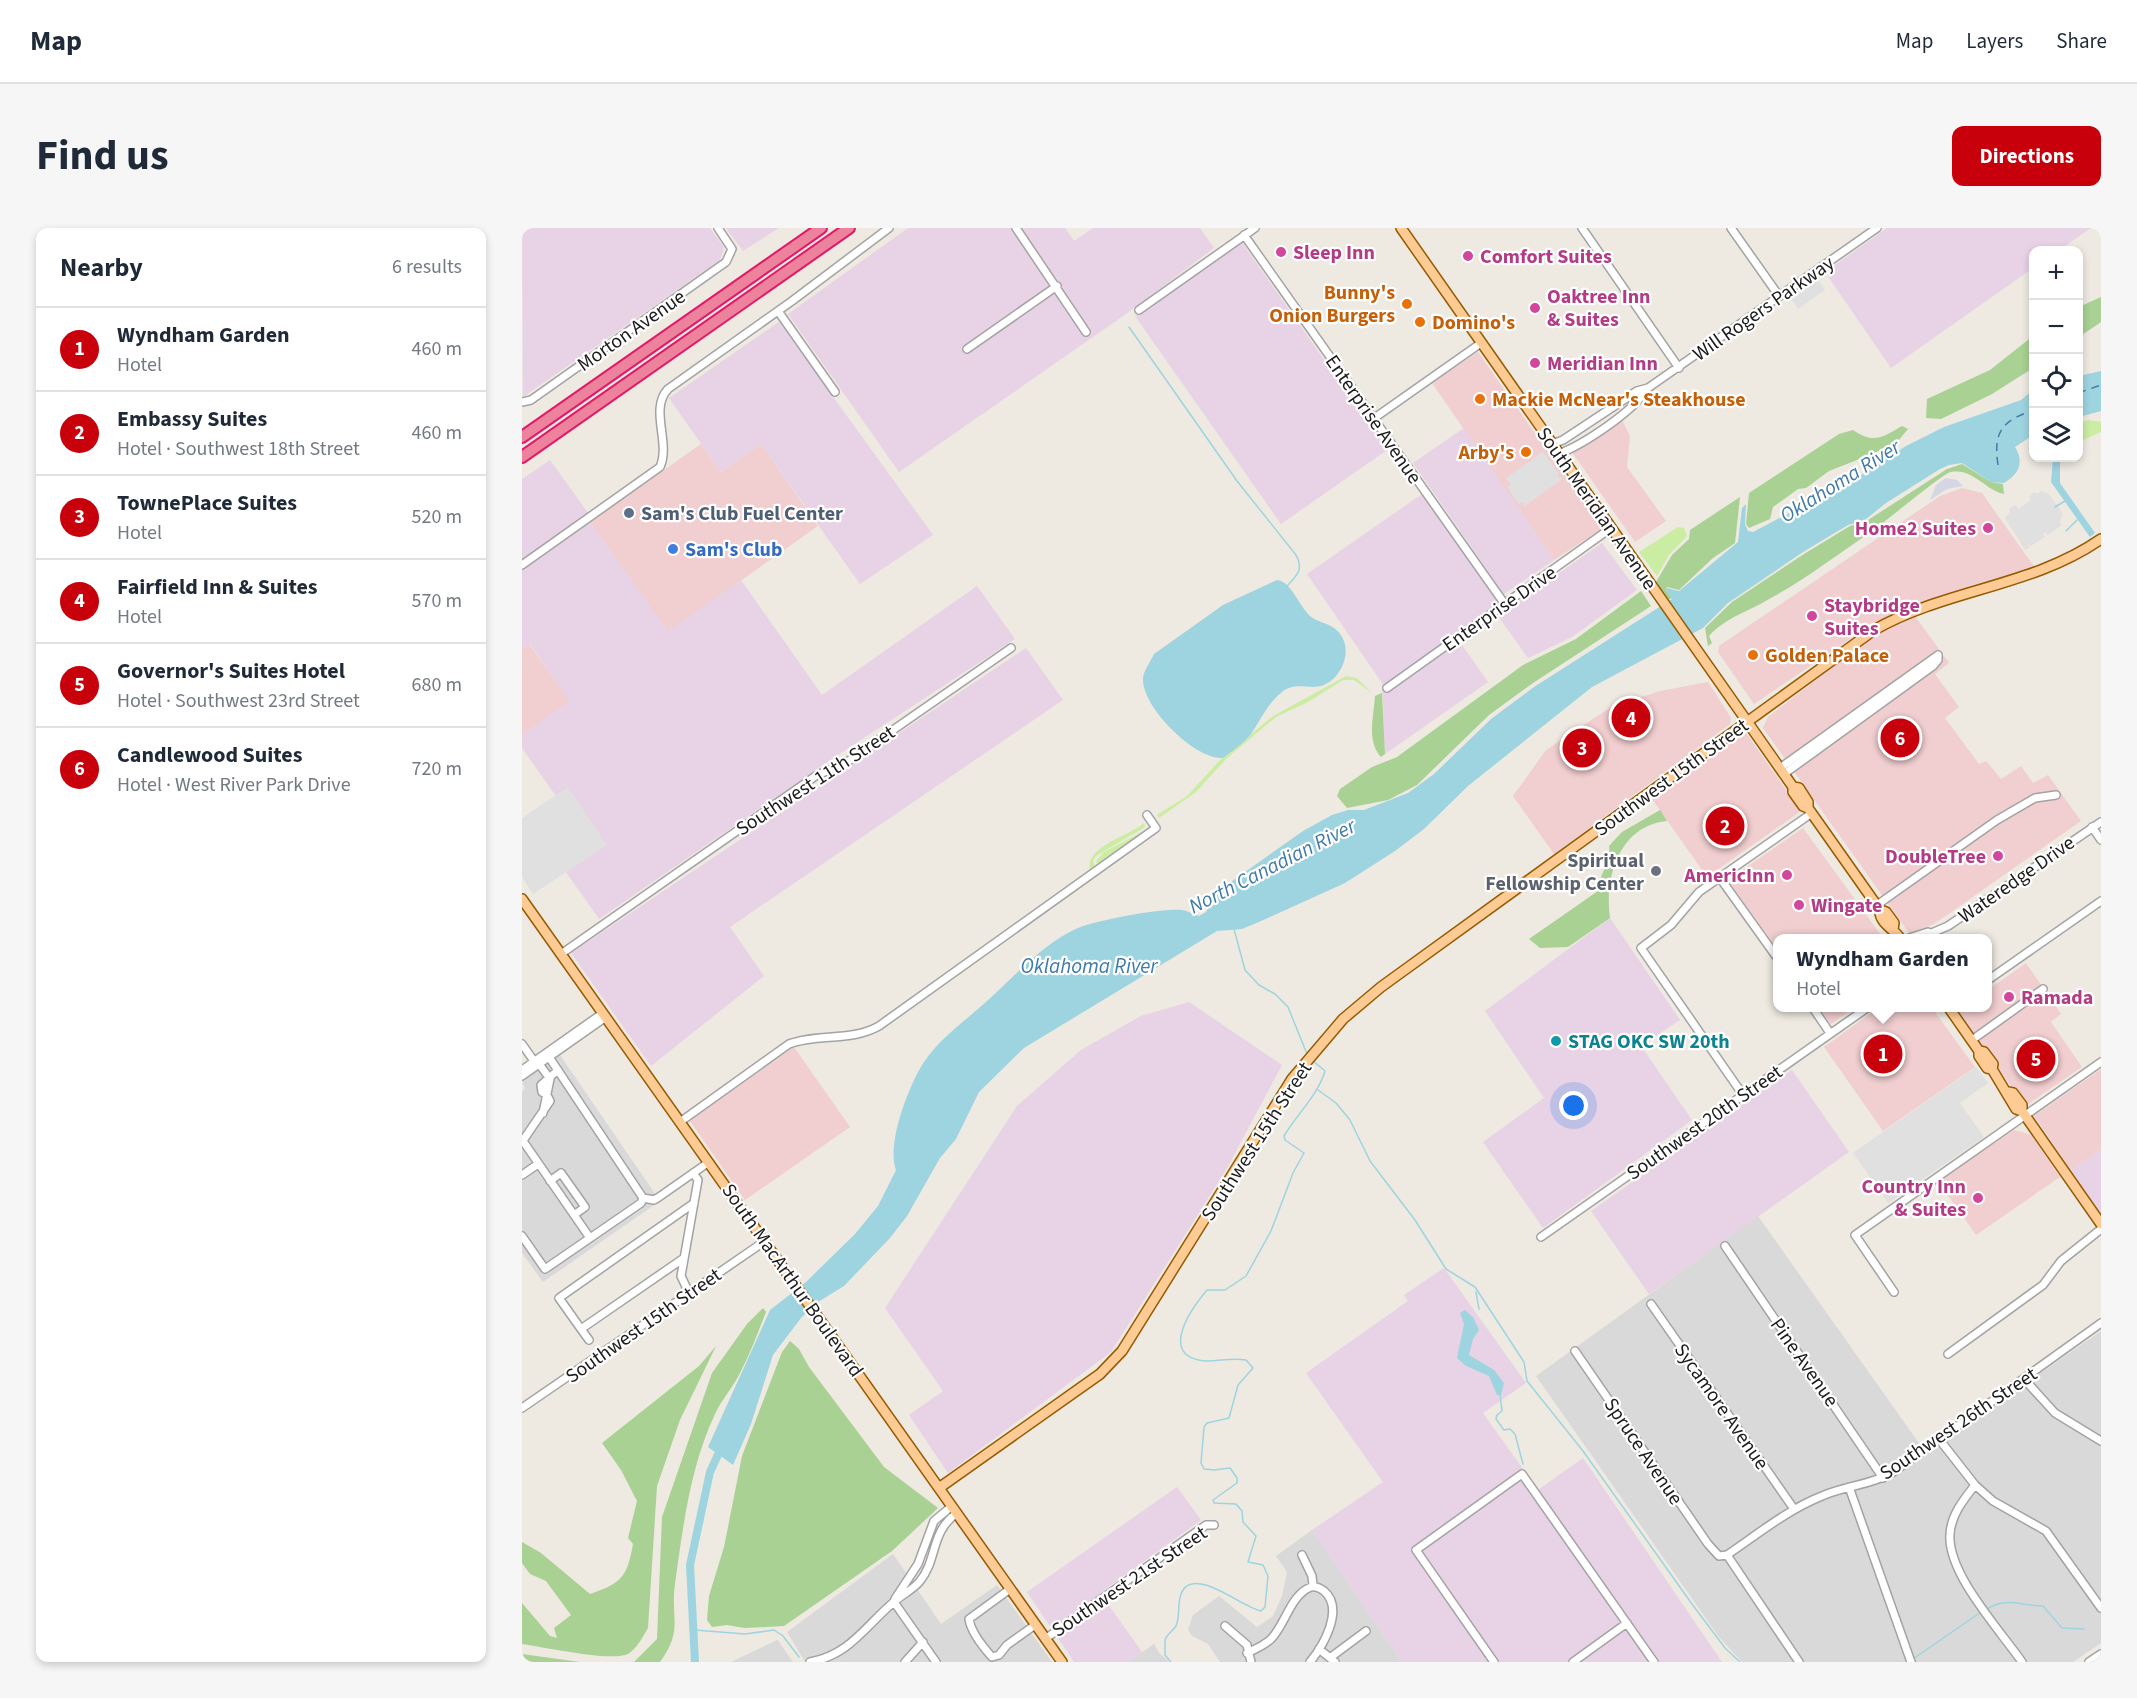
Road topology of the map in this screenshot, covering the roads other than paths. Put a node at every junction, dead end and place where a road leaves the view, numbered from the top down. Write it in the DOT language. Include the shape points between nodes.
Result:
graph roads {
  1 [pos="718,228"];
  2 [pos="822,228"];
  3 [pos="849,228"];
  4 [pos="889,228"];
  5 [pos="1016,228"];
  6 [pos="1255,228"];
  7 [pos="1401,228"];
  8 [pos="1582,228"];
  9 [pos="1731,228"];
  10 [pos="1877,228"];
  11 [pos="1244,235"];
  12 [pos="1057,286"];
  13 [pos="1779,296"];
  14 [pos="778,310"];
  15 [pos="1139,310"];
  16 [pos="1086,332"];
  17 [pos="1481,343"];
  18 [pos="967,349"];
  19 [pos="1678,368"];
  20 [pos="1648,388"];
  21 [pos="835,392"];
  22 [pos="522,402"];
  23 [pos="1611,408"];
  24 [pos="1617,417"];
  25 [pos="1596,418"];
  26 [pos="1372,419"];
  27 [pos="1602,427"];
  28 [pos="522,437"];
  29 [pos="1552,444"];
  30 [pos="1558,454"];
  31 [pos="522,457"];
  32 [pos="1611,528"];
  33 [pos="2101,539"];
  34 [pos="522,565"];
  35 [pos="1504,603"];
  36 [pos="1011,648"];
  37 [pos="1387,688"];
  38 [pos="1883,698"];
  39 [pos="1747,721"];
  40 [pos="1782,771"];
  41 [pos="2056,795"];
  42 [pos="1810,810"];
  43 [pos="1147,815"];
  44 [pos="2101,822"];
  45 [pos="2092,827"];
  46 [pos="2101,840"];
  47 [pos="1720,878"];
  48 [pos="522,899"];
  49 [pos="2101,901"];
  50 [pos="1879,908"];
  51 [pos="1940,930"];
  52 [pos="1896,934"];
  53 [pos="1919,934"];
  54 [pos="1931,934"];
  55 [pos="1773,952"];
  56 [pos="561,954"];
  57 [pos="1992,977"];
  58 [pos="2043,989"];
  59 [pos="1816,1012"];
  60 [pos="1861,1012"];
  61 [pos="1952,1012"];
  62 [pos="605,1015"];
  63 [pos="1830,1033"];
  64 [pos="1972,1040"];
  65 [pos="522,1044"];
  66 [pos="549,1057"];
  67 [pos="2101,1062"];
  68 [pos="537,1063"];
  69 [pos="522,1070"];
  70 [pos="558,1070"];
  71 [pos="522,1076"];
  72 [pos="548,1076"];
  73 [pos="1743,1095"];
  74 [pos="2023,1113"];
  75 [pos="680,1122"];
  76 [pos="522,1142"];
  77 [pos="709,1162"];
  78 [pos="538,1164"];
  79 [pos="693,1173"];
  80 [pos="522,1175"];
  81 [pos="550,1181"];
  82 [pos="643,1196"];
  83 [pos="694,1203"];
  84 [pos="574,1215"];
  85 [pos="2101,1224"];
  86 [pos="2101,1229"];
  87 [pos="522,1236"];
  88 [pos="1541,1237"];
  89 [pos="590,1238"];
  90 [pos="765,1241"];
  91 [pos="1725,1246"];
  92 [pos="684,1258"];
  93 [pos="1894,1292"];
  94 [pos="689,1293"];
  95 [pos="1650,1304"];
  96 [pos="2101,1323"];
  97 [pos="581,1329"];
  98 [pos="589,1340"];
  99 [pos="1575,1351"];
  100 [pos="1948,1354"];
  101 [pos="2024,1379"];
  102 [pos="522,1408"];
  103 [pos="1939,1439"];
  104 [pos="2101,1441"];
  105 [pos="1883,1478"];
  106 [pos="1975,1485"];
  107 [pos="1850,1487"];
  108 [pos="939,1488"];
  109 [pos="954,1509"];
  110 [pos="1794,1509"];
  111 [pos="1214,1525"];
  112 [pos="925,1542"];
  113 [pos="934,1546"];
  114 [pos="1302,1555"];
  115 [pos="1727,1555"];
  116 [pos="1313,1586"];
  117 [pos="1011,1589"];
  118 [pos="894,1602"];
  119 [pos="2101,1608"];
  120 [pos="1627,1623"];
  121 [pos="1035,1625"];
  122 [pos="1225,1626"];
  123 [pos="1366,1630"];
  124 [pos="1045,1639"];
  125 [pos="923,1642"];
  126 [pos="1319,1649"];
  127 [pos="1247,1653"];
  128 [pos="2101,1654"];
  129 [pos="1333,1660"];
  130 [pos="1910,1660"];
  131 [pos="810,1662"];
  132 [pos="905,1662"];
  133 [pos="936,1662"];
  134 [pos="1062,1662"];
  135 [pos="1251,1662"];
  136 [pos="1310,1662"];
  137 [pos="1494,1662"];
  138 [pos="1573,1662"];
  139 [pos="1654,1662"];
  140 [pos="1799,1662"];
  141 [pos="2022,1662"];
  142 [pos="2089,1662"];
  1 -- 22 [label="street, Morton Avenue" via="732,249 726,262 531,400"];
  2 -- 28 [label="highway"];
  3 -- 31 [label="highway"];
  4 -- 14 [label="street"];
  5 -- 12 [label="street"];
  6 -- 11 [label="street"];
  7 -- 17 [label="main road, South Meridian Avenue"];
  8 -- 19 [label="street"];
  9 -- 13 [label="street"];
  10 -- 13 [label="street, Will Rogers Parkway"];
  11 -- 15 [label="street"];
  11 -- 26 [label="street, Enterprise Avenue"];
  12 -- 16 [label="street"];
  12 -- 18 [label="street"];
  13 -- 19 [label="street, Will Rogers Parkway"];
  14 -- 21 [label="street"];
  14 -- 34 [label="street" via="664,393 660,406 663,456 657,470"];
  17 -- 26 [label="street"];
  17 -- 29 [label="main road, South Meridian Avenue"];
  19 -- 20 [label="street, Will Rogers Parkway"];
  20 -- 23 [label="street, Will Rogers Parkway"];
  20 -- 24 [label="street, Will Rogers Parkway"];
  23 -- 24 [label="street"];
  23 -- 25 [label="street, Will Rogers Parkway"];
  24 -- 27 [label="street, Will Rogers Parkway"];
  25 -- 27 [label="street"];
  25 -- 29 [label="street, Will Rogers Parkway"];
  26 -- 35 [label="street, Enterprise Avenue"];
  27 -- 30 [label="street, Will Rogers Parkway"];
  29 -- 30 [label="main road, South Meridian Avenue"];
  30 -- 32 [label="main road, South Meridian Avenue"];
  32 -- 35 [label="street, Enterprise Drive"];
  32 -- 39 [label="main road, South Meridian Avenue"];
  33 -- 39 [label="main road, Southwest 15th Street" via="2038,573 1892,620"];
  35 -- 37 [label="street, Enterprise Drive"];
  36 -- 56 [label="street, Southwest 11th Street" via="844,764 817,775"];
  38 -- 38 [label="street" via="1933,666 1938,655"];
  38 -- 40 [label="street"];
  39 -- 40 [label="main road, South Meridian Avenue"];
  39 -- 108 [label="main road, Southwest 15th Street" via="1381,987 1329,1035 1292,1079 1122,1351 1100,1374"];
  40 -- 42 [label="main road, South Meridian Avenue" via="1803,806"];
  41 -- 50 [label="street" via="2034,798 1997,820"];
  42 -- 47 [label="street"];
  42 -- 50 [label="main road, South Meridian Avenue"];
  43 -- 75 [label="street" via="1156,828 879,1026 856,1035 789,1044"];
  44 -- 45 [label="street, Wateredge Drive"];
  45 -- 46 [label="street, Wateredge Drive"];
  45 -- 51 [label="street, Wateredge Drive"];
  47 -- 55 [label="street"];
  47 -- 73 [label="street" via="1694,896 1671,925 1641,948"];
  48 -- 56 [label="main road, South MacArthur Boulevard"];
  49 -- 57 [label="street"];
  50 -- 52 [label="main road, South Meridian Avenue" via="1880,916"];
  51 -- 53 [label="street, Wateredge Drive"];
  51 -- 54 [label="street, Wateredge Drive"];
  56 -- 62 [label="main road, South MacArthur Boulevard"];
  58 -- 64 [label="street"];
  59 -- 63 [label="street"];
  60 -- 63 [label="street, Southwest 20th Street"];
  61 -- 64 [label="main road"];
  62 -- 66 [label="street"];
  62 -- 68 [label="street"];
  62 -- 75 [label="main road, South MacArthur Boulevard"];
  63 -- 73 [label="street, Southwest 20th Street"];
  64 -- 74 [label="main road" via="1987,1068 1992,1069 2016,1109"];
  65 -- 68 [label="street"];
  66 -- 68 [label="street"];
  66 -- 70 [label="street"];
  67 -- 74 [label="street"];
  68 -- 69 [label="street"];
  68 -- 71 [label="street"];
  68 -- 72 [label="street"];
  70 -- 72 [label="street"];
  70 -- 82 [label="street" via="593,1116"];
  72 -- 76 [label="street" via="543,1113"];
  73 -- 88 [label="street, Southwest 20th Street"];
  74 -- 85 [label="main road"];
  74 -- 93 [label="street" via="1855,1235"];
  75 -- 77 [label="main road, South MacArthur Boulevard"];
  76 -- 78 [label="street"];
  77 -- 79 [label="street"];
  77 -- 90 [label="main road, South MacArthur Boulevard"];
  78 -- 80 [label="street"];
  78 -- 81 [label="street"];
  79 -- 82 [label="street" via="659,1197"];
  79 -- 83 [label="street" via="698,1180"];
  81 -- 84 [label="street"];
  81 -- 84 [label="street" via="561,1173 585,1207"];
  82 -- 89 [label="street" via="641,1203"];
  83 -- 92 [label="street"];
  83 -- 97 [label="street" via="559,1298"];
  84 -- 89 [label="street"];
  86 -- 100 [label="street" via="2054,1268 2043,1285"];
  87 -- 89 [label="street" via="545,1269"];
  90 -- 94 [label="street, Southwest 15th Street"];
  90 -- 108 [label="main road, South MacArthur Boulevard"];
  91 -- 105 [label="street, Pine Avenue"];
  92 -- 94 [label="street" via="681,1279"];
  92 -- 97 [label="street"];
  94 -- 102 [label="street, Southwest 15th Street"];
  95 -- 110 [label="street, Sycamore Avenue"];
  96 -- 101 [label="street, Southwest 26th Street"];
  97 -- 98 [label="street"];
  99 -- 115 [label="street, Spruce Avenue" via="1714,1551 1719,1556"];
  101 -- 103 [label="street, Southwest 26th Street"];
  101 -- 104 [label="street" via="2055,1413"];
  103 -- 105 [label="street, Southwest 26th Street"];
  103 -- 106 [label="street"];
  105 -- 107 [label="street, Southwest 26th Street"];
  106 -- 119 [label="street" via="1993,1501 2046,1531"];
  106 -- 141 [label="street" via="1954,1517 1951,1552 1958,1571"];
  107 -- 110 [label="street, Southwest 26th Street"];
  107 -- 130 [label="street"];
  108 -- 109 [label="main road, South MacArthur Boulevard"];
  109 -- 112 [label="street" via="934,1521"];
  109 -- 113 [label="street"];
  109 -- 117 [label="main road, South MacArthur Boulevard"];
  110 -- 115 [label="street, Southwest 26th Street"];
  111 -- 124 [label="street, Southwest 21st Street" via="1206,1525"];
  112 -- 113 [label="street"];
  112 -- 118 [label="street" via="918,1564"];
  113 -- 118 [label="street" via="921,1580"];
  114 -- 116 [label="street"];
  115 -- 140 [label="street"];
  116 -- 126 [label="street" via="1327,1594 1333,1611"];
  116 -- 127 [label="street" via="1297,1599 1272,1639"];
  117 -- 121 [label="main road, South MacArthur Boulevard"];
  117 -- 121 [label="street, Southwest 21st Street" via="969,1619 970,1626 992,1657"];
  118 -- 125 [label="street"];
  118 -- 131 [label="street" via="840,1653"];
  120 -- 137 [label="street" via="1521,1474 1416,1550"];
  120 -- 138 [label="street"];
  120 -- 139 [label="street"];
  121 -- 124 [label="main road, South MacArthur Boulevard"];
  122 -- 127 [label="street" via="1247,1645"];
  123 -- 129 [label="street"];
  124 -- 134 [label="main road, South MacArthur Boulevard"];
  125 -- 132 [label="street"];
  125 -- 133 [label="street"];
  126 -- 129 [label="street"];
  126 -- 136 [label="street"];
  127 -- 135 [label="street"];
  128 -- 142 [label="street"];
}
